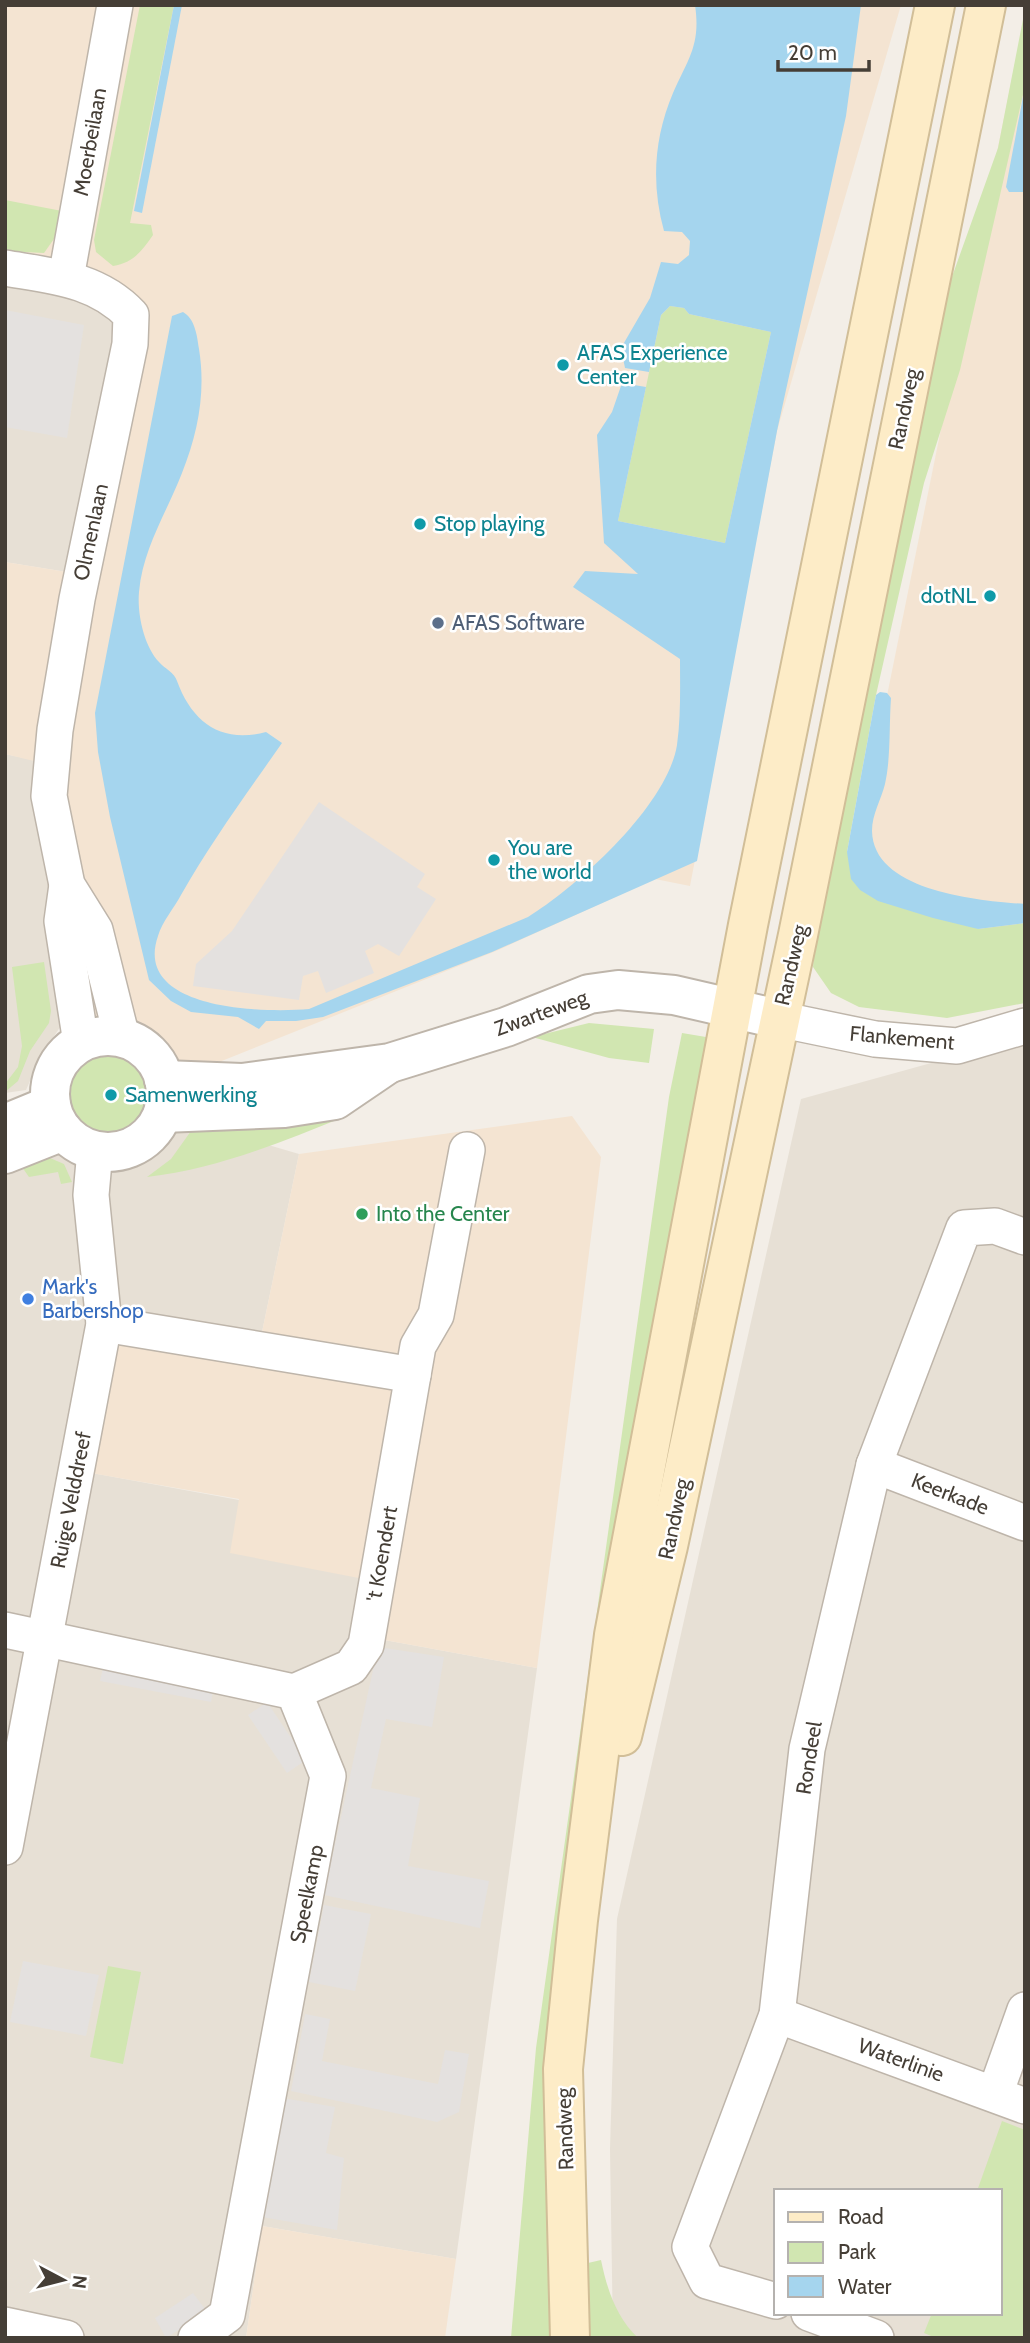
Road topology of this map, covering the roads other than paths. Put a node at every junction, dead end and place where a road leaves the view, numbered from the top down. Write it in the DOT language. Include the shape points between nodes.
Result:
graph roads {
  1 [pos="115,5"];
  2 [pos="935,5"];
  3 [pos="986,5"];
  4 [pos="5,268"];
  5 [pos="66,278"];
  6 [pos="67,886"];
  7 [pos="733,1009"];
  8 [pos="778,1019"];
  9 [pos="1025,1026"];
  10 [pos="122,1038"];
  11 [pos="81,1043"];
  12 [pos="163,1097"];
  13 [pos="5,1124"];
  14 [pos="70,1129"];
  15 [pos="467,1150"];
  16 [pos="5,1154"];
  17 [pos="1025,1237"];
  18 [pos="104,1324"];
  19 [pos="413,1375"];
  20 [pos="874,1465"];
  21 [pos="1025,1523"];
  22 [pos="5,1630"];
  23 [pos="44,1638"];
  24 [pos="294,1692"];
  25 [pos="5,1847"];
  26 [pos="578,1920"];
  27 [pos="1025,2010"];
  28 [pos="777,2015"];
  29 [pos="1010,2100"];
  30 [pos="774,2300"];
  31 [pos="814,2315"];
  32 [pos="5,2325"];
  33 [pos="66,2338"];
  34 [pos="196,2338"];
  35 [pos="570,2338"];
  36 [pos="876,2338"];
  1 -- 5 [label="street, Moerbeilaan"];
  2 -- 7 [label="main road, Randweg"];
  3 -- 8 [label="main road, Randweg"];
  4 -- 5 [label="street, Olmenlaan"];
  5 -- 6 [label="street, Olmenlaan" via="114,296 131,315 130,344 55,730 49,796"];
  6 -- 10 [label="street, Olmenlaan" via="95,930"];
  6 -- 11 [label="street, Olmenlaan" via="62,921"];
  7 -- 8 [label="street, Zwarteweg"];
  7 -- 12 [label="street, Zwarteweg" via="656,993 618,990 589,994 506,1027 390,1063 335,1100 284,1108"];
  7 -- 26 [label="main road, Randweg" via="614,1635"];
  8 -- 9 [label="street, Flankement" via="875,1039 957,1046"];
  8 -- 26 [label="main road, Randweg" via="668,1546"];
  10 -- 11 [label="street" via="101,1037"];
  10 -- 12 [label="street" via="149,1053"];
  11 -- 14 [label="street" via="60,1063 51,1090"];
  12 -- 14 [label="street" via="156,1126 136,1145 116,1151"];
  13 -- 14 [label="street"];
  14 -- 16 [label="street"];
  14 -- 18 [label="street, Ruige Velddreef" via="90,1195"];
  15 -- 19 [label="street, 't Koendert" via="436,1315 418,1346"];
  17 -- 20 [label="street, Rondeel" via="995,1226 964,1228"];
  18 -- 19 [label="street"];
  18 -- 23 [label="street, Ruige Velddreef"];
  19 -- 24 [label="street, 't Koendert" via="366,1645 351,1667"];
  20 -- 21 [label="street, Keerkade"];
  20 -- 28 [label="street, Rondeel" via="807,1749"];
  22 -- 23 [label="street"];
  23 -- 24 [label="street"];
  23 -- 25 [label="street, Ruige Velddreef"];
  24 -- 34 [label="street, Speelkamp" via="328,1776 227,2315"];
  26 -- 35 [label="main road, Randweg" via="563,2069"];
  27 -- 29 [label="street"];
  28 -- 29 [label="street, Waterlinie"];
  28 -- 30 [label="street, Rondeel" via="690,2247 707,2281"];
  31 -- 36 [label="street"];
  32 -- 33 [label="street"];
}
